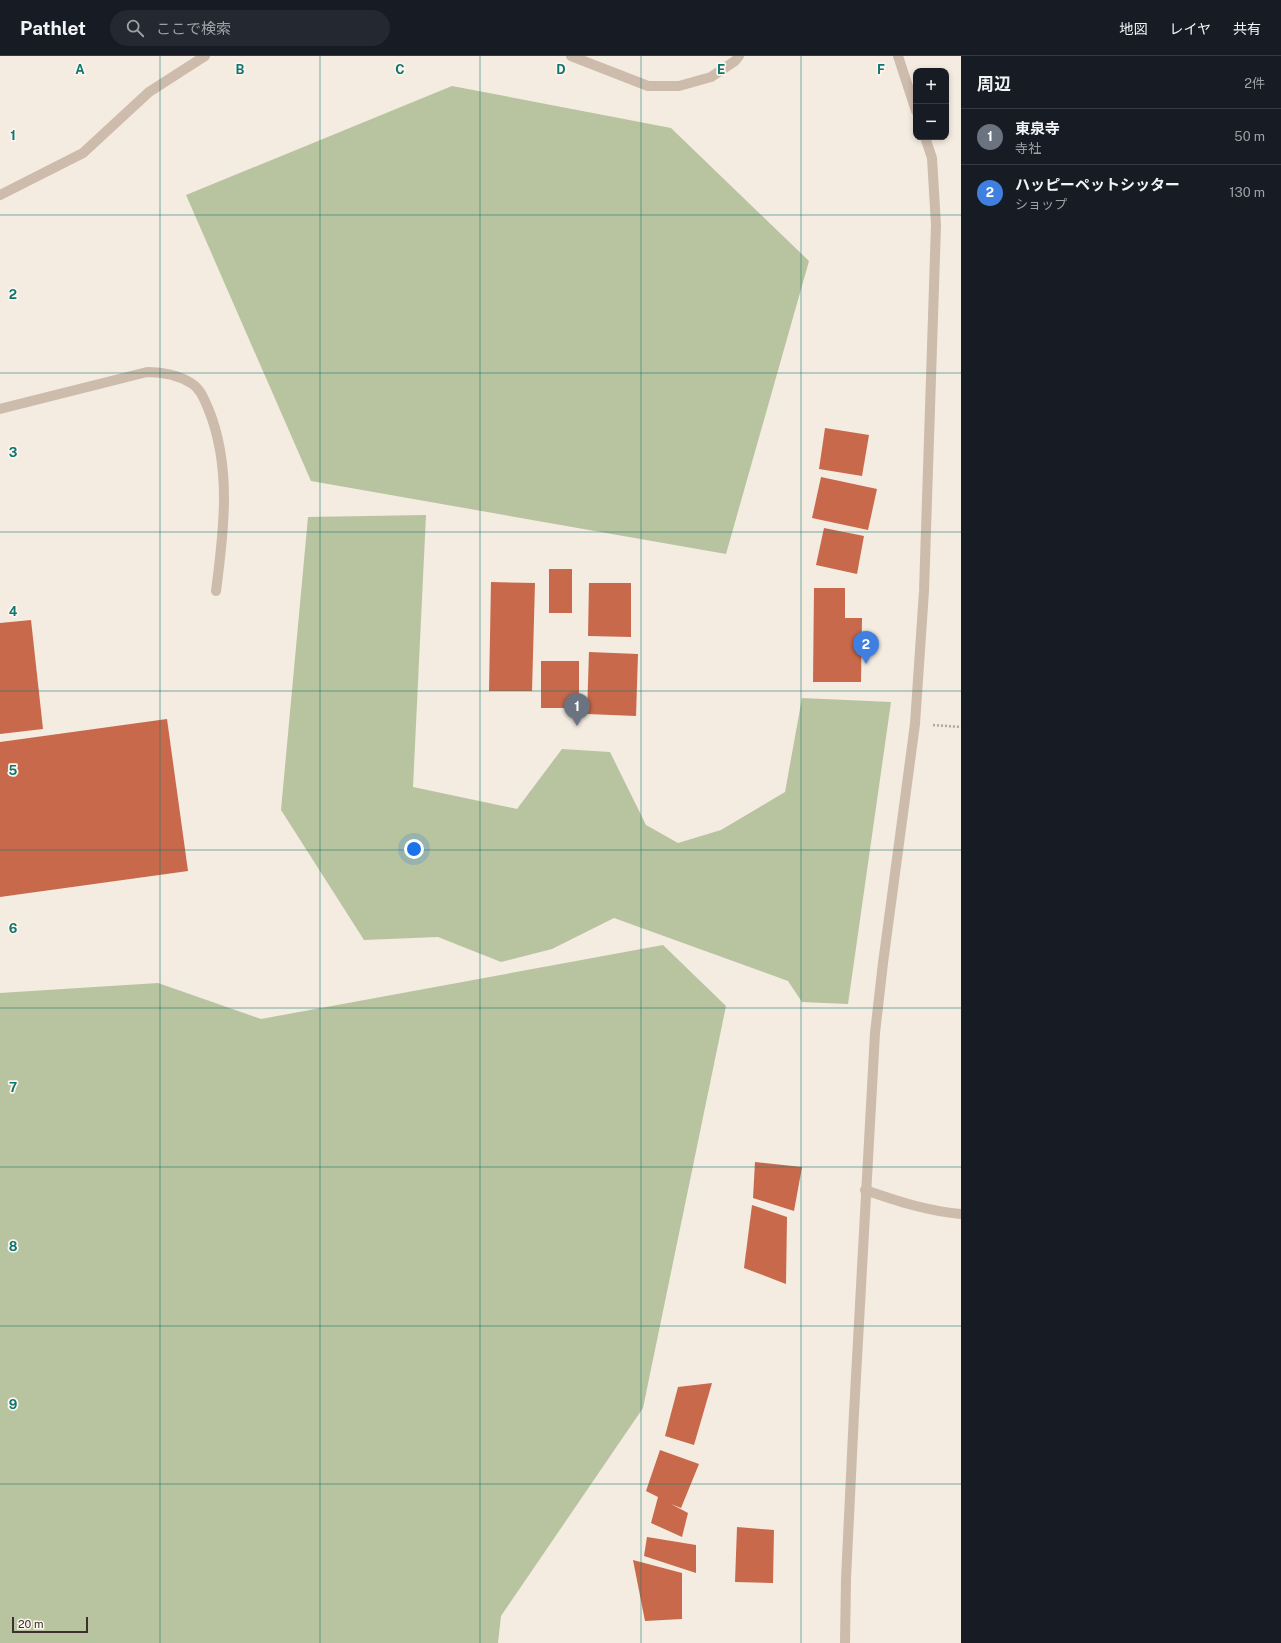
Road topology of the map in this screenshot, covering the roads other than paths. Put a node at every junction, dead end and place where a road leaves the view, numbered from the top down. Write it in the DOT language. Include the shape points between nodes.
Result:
graph roads {
  1 [pos="205,56"];
  2 [pos="571,56"];
  3 [pos="738,56"];
  4 [pos="898,56"];
  5 [pos="914,104"];
  6 [pos="926,140"];
  7 [pos="0,195"];
  8 [pos="0,409"];
  9 [pos="216,591"];
  10 [pos="865,1190"];
  11 [pos="961,1214"];
  12 [pos="845,1643"];
  1 -- 7 [label="street" via="149,92 83,153"];
  2 -- 3 [label="street" via="648,86 679,86 711,77 735,61"];
  4 -- 5 [label="street"];
  6 -- 10 [label="street" via="932,158 936,225 924,590 915,724 876,1026"];
  8 -- 9 [label="street" via="147,372 164,372 191,383 200,391 213,419 224,477 224,517"];
  10 -- 11 [label="street" via="913,1206"];
  10 -- 12 [label="street"];
}
